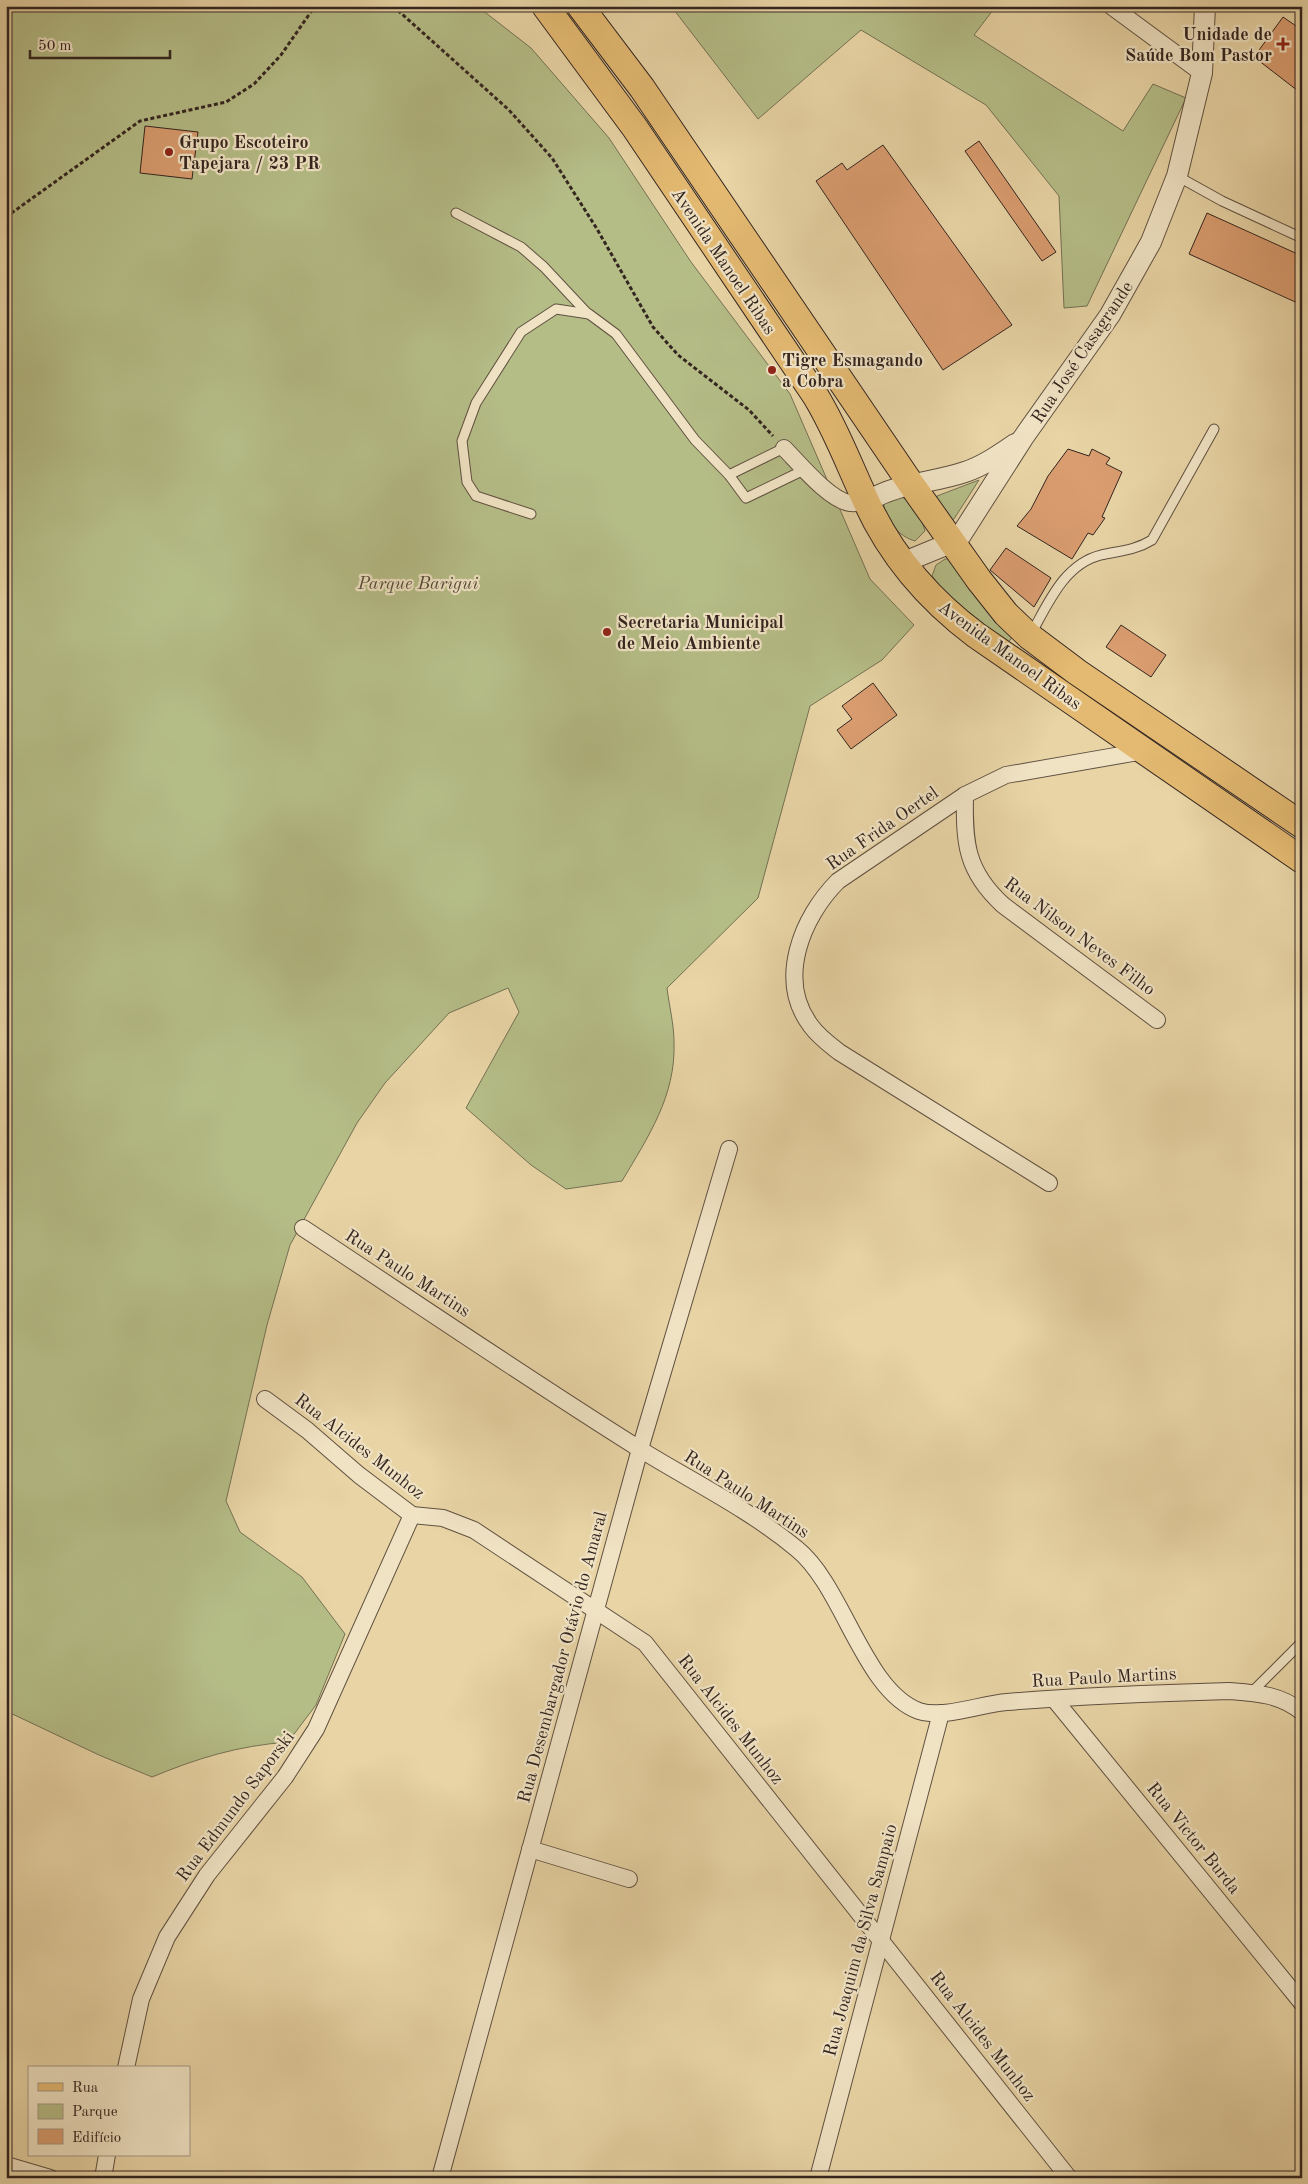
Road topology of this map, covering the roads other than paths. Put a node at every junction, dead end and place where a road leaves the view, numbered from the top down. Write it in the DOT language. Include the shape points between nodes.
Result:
graph roads {
  1 [pos="545,6"];
  2 [pos="580,6"];
  3 [pos="1111,6"];
  4 [pos="1205,6"];
  5 [pos="1202,73"];
  6 [pos="1177,176"];
  7 [pos="456,213"];
  8 [pos="1302,238"];
  9 [pos="589,314"];
  10 [pos="1214,429"];
  11 [pos="1023,438"];
  12 [pos="784,448"];
  13 [pos="806,469"];
  14 [pos="729,475"];
  15 [pos="911,484"];
  16 [pos="866,502"];
  17 [pos="531,514"];
  18 [pos="953,542"];
  19 [pos="902,563"];
  20 [pos="1030,636"];
  21 [pos="1047,684"];
  22 [pos="1104,692"];
  23 [pos="1144,751"];
  24 [pos="1198,755"];
  25 [pos="966,795"];
  26 [pos="1302,825"];
  27 [pos="1302,860"];
  28 [pos="1157,1020"];
  29 [pos="729,1149"];
  30 [pos="1050,1183"];
  31 [pos="303,1228"];
  32 [pos="265,1399"];
  33 [pos="640,1449"];
  34 [pos="412,1516"];
  35 [pos="596,1610"];
  36 [pos="1302,1642"];
  37 [pos="1252,1692"];
  38 [pos="1054,1699"];
  39 [pos="1302,1712"];
  40 [pos="941,1713"];
  41 [pos="530,1849"];
  42 [pos="629,1879"];
  43 [pos="881,1940"];
  44 [pos="1302,2003"];
  45 [pos="126,2066"];
  46 [pos="107,2156"];
  47 [pos="6,2165"];
  48 [pos="50,2178"];
  49 [pos="102,2178"];
  50 [pos="440,2178"];
  51 [pos="818,2178"];
  52 [pos="1069,2178"];
  1 -- 16 [label="main road, Avenida Manoel Ribas" via="635,128 815,395 838,436"];
  2 -- 15 [label="main road, Avenida Manoel Ribas" via="642,88"];
  3 -- 5 [label="street"];
  4 -- 5 [label="street, Rua José Casagrande"];
  5 -- 6 [label="street, Rua José Casagrande"];
  6 -- 8 [label="lane"];
  6 -- 11 [label="street, Rua José Casagrande" via="1133,279 1093,343"];
  7 -- 9 [label="lane" via="521,247"];
  9 -- 14 [label="lane" via="616,334 695,440"];
  9 -- 17 [label="lane" via="556,309 521,332 476,402 462,441 466,482 476,496"];
  10 -- 20 [label="lane" via="1152,540 1140,548 1098,556 1074,568 1053,594"];
  11 -- 15 [label="street, Rua José Casagrande" via="967,472"];
  11 -- 18 [label="street, Rua José Casagrande" via="962,534"];
  12 -- 13 [label="street"];
  12 -- 14 [label="lane"];
  13 -- 14 [label="lane" via="746,498"];
  13 -- 16 [label="street" via="840,500"];
  15 -- 16 [label="street, Rua José Casagrande" via="891,489"];
  15 -- 18 [label="main road, Avenida Manoel Ribas"];
  16 -- 19 [label="main road, Avenida Manoel Ribas"];
  18 -- 19 [label="street"];
  18 -- 20 [label="main road, Avenida Manoel Ribas" via="994,600"];
  19 -- 21 [label="main road, Avenida Manoel Ribas" via="922,588 954,618"];
  20 -- 22 [label="main road, Avenida Manoel Ribas"];
  21 -- 22 [label="main road" via="1090,702"];
  21 -- 23 [label="main road, Avenida Manoel Ribas"];
  22 -- 24 [label="main road, Avenida Manoel Ribas"];
  23 -- 24 [label="main road" via="1157,746"];
  23 -- 25 [label="street, Rua Frida Oertel" via="1022,771 999,778"];
  23 -- 27 [label="main road, Avenida Manoel Ribas"];
  24 -- 26 [label="main road, Avenida Manoel Ribas"];
  25 -- 28 [label="street, Rua Nilson Neves Filho" via="965,821 970,860 986,890"];
  25 -- 30 [label="street, Rua Frida Oertel" via="851,871 824,895 808,920 795,960 794,980 799,1002 810,1025 822,1039"];
  29 -- 33 [label="street, Rua Desembargador Otávio do Amaral"];
  31 -- 33 [label="street, Rua Paulo Martins"];
  32 -- 34 [label="street, Rua Alcides Munhoz"];
  33 -- 35 [label="street, Rua Desembargador Otávio do Amaral"];
  33 -- 40 [label="street, Rua Paulo Martins" via="709,1489 801,1552 814,1565 857,1641 894,1695 917,1710"];
  34 -- 35 [label="street, Rua Alcides Munhoz" via="443,1518 474,1530"];
  34 -- 45 [label="street, Rua Edmundo Saporski" via="316,1729 285,1777 207,1875 167,1937 141,1999"];
  35 -- 41 [label="street, Rua Desembargador Otávio do Amaral"];
  35 -- 43 [label="street, Rua Alcides Munhoz" via="635,1635 655,1655"];
  36 -- 37 [label="lane"];
  37 -- 38 [label="street, Rua Paulo Martins"];
  37 -- 39 [label="street, Rua Paulo Martins" via="1280,1698"];
  38 -- 40 [label="street, Rua Paulo Martins" via="1003,1702"];
  38 -- 44 [label="street, Rua Victor Burda"];
  40 -- 43 [label="street, Rua Joaquim da Silva Sampaio"];
  41 -- 42 [label="street"];
  41 -- 50 [label="street, Rua Desembargador Otávio do Amaral"];
  43 -- 51 [label="street, Rua Joaquim da Silva Sampaio"];
  43 -- 52 [label="street, Rua Alcides Munhoz"];
  46 -- 49 [label="street"];
  47 -- 48 [label="street"];
}
